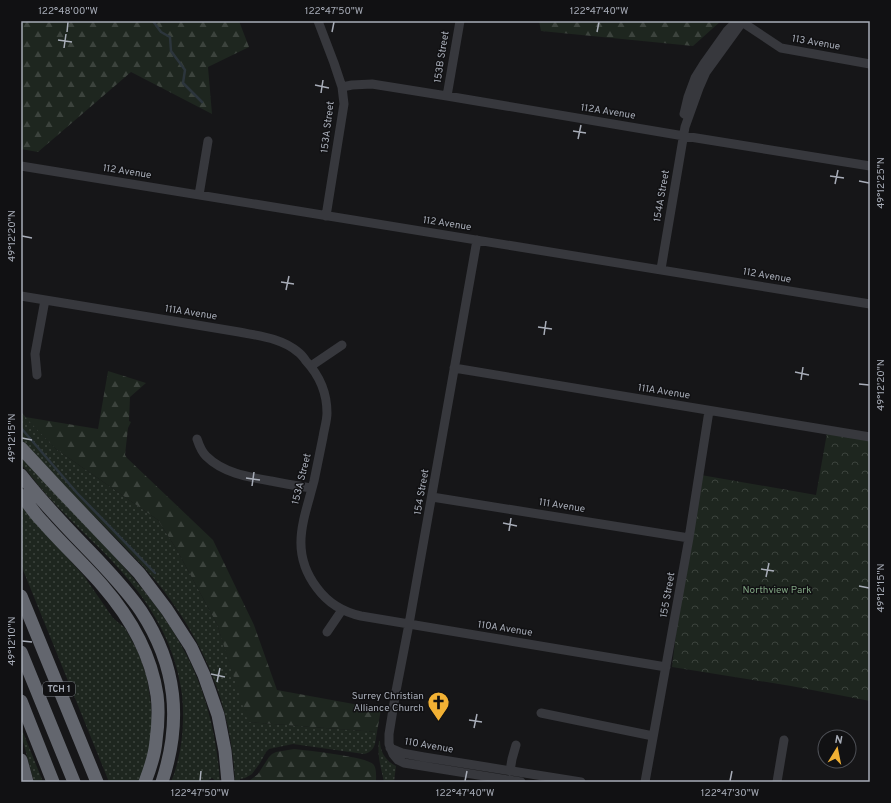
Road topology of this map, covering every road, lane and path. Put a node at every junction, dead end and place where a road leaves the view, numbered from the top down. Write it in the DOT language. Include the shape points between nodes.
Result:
graph roads {
  1 [pos="318,21"];
  2 [pos="460,21"];
  3 [pos="742,21"];
  4 [pos="870,64"];
  5 [pos="342,87"];
  6 [pos="447,96"];
  7 [pos="684,131"];
  8 [pos="208,141"];
  9 [pos="21,166"];
  10 [pos="870,166"];
  11 [pos="199,195"];
  12 [pos="326,216"];
  13 [pos="477,240"];
  14 [pos="661,269"];
  15 [pos="21,296"];
  16 [pos="45,300"];
  17 [pos="870,304"];
  18 [pos="342,345"];
  19 [pos="311,366"];
  20 [pos="454,368"];
  21 [pos="37,375"];
  22 [pos="709,411"];
  23 [pos="870,437"];
  24 [pos="197,439"];
  25 [pos="21,448"];
  26 [pos="21,475"];
  27 [pos="311,488"];
  28 [pos="21,495"];
  29 [pos="432,497"];
  30 [pos="689,538"];
  31 [pos="322,595"];
  32 [pos="21,596"];
  33 [pos="342,610"];
  34 [pos="409,624"];
  35 [pos="327,632"];
  36 [pos="21,652"];
  37 [pos="666,667"];
  38 [pos="21,701"];
  39 [pos="541,713"];
  40 [pos="653,736"];
  41 [pos="784,740"];
  42 [pos="516,745"];
  43 [pos="390,748"];
  44 [pos="21,760"];
  45 [pos="510,771"];
  46 [pos="27,782"];
  47 [pos="53,782"];
  48 [pos="74,782"];
  49 [pos="97,782"];
  50 [pos="145,782"];
  51 [pos="162,782"];
  52 [pos="228,782"];
  53 [pos="521,782"];
  54 [pos="581,782"];
  55 [pos="645,782"];
  56 [pos="777,782"];
  1 -- 5 [label="street, 153A Street"];
  2 -- 6 [label="street, 153B Street"];
  3 -- 4 [label="street, 113 Avenue" via="781,48"];
  3 -- 7 [label="street, 154A Street" via="715,60 701,75"];
  5 -- 6 [label="street, 112A Avenue" via="372,84"];
  5 -- 12 [label="street, 153A Street" via="344,104"];
  6 -- 7 [label="street, 112A Avenue"];
  7 -- 10 [label="street, 112A Avenue"];
  7 -- 14 [label="street, 154A Street"];
  8 -- 11 [label="street"];
  9 -- 11 [label="street, 112 Avenue"];
  11 -- 12 [label="street, 112 Avenue"];
  12 -- 13 [label="street, 112 Avenue"];
  13 -- 14 [label="street, 112 Avenue"];
  13 -- 20 [label="street, 154 Street"];
  14 -- 17 [label="street, 112 Avenue"];
  15 -- 16 [label="street, 111A Avenue"];
  16 -- 19 [label="street, 111A Avenue" via="268,338 280,341 299,352"];
  16 -- 21 [label="street" via="35,354"];
  18 -- 19 [label="street"];
  19 -- 27 [label="street, 153A Street" via="323,388 327,414"];
  20 -- 22 [label="street, 111A Avenue"];
  20 -- 29 [label="street, 154 Street"];
  22 -- 23 [label="street, 111A Avenue"];
  22 -- 30 [label="street, 155 Street"];
  24 -- 27 [label="street" via="206,456 226,470"];
  25 -- 52 [label="highway" via="139,573 191,647 204,674 218,715"];
  26 -- 51 [label="highway" via="126,591 157,639 168,667 174,724 172,746"];
  27 -- 31 [label="street, 153A Street" via="301,530 302,558"];
  28 -- 50 [label="highway" via="102,584 120,607 142,645 152,671 158,718 153,757"];
  29 -- 30 [label="street, 111 Avenue"];
  29 -- 34 [label="street, 154 Street"];
  30 -- 37 [label="street, 155 Street"];
  31 -- 33 [label="street, 110A Avenue"];
  32 -- 49 [label="highway, TCH 1"];
  33 -- 34 [label="street, 110A Avenue" via="351,614"];
  33 -- 35 [label="street"];
  34 -- 37 [label="street, 110A Avenue"];
  34 -- 43 [label="street, 154 Street" via="389,732"];
  36 -- 48 [label="highway, TCH 1"];
  37 -- 40 [label="street, 155 Street"];
  38 -- 47 [label="highway"];
  39 -- 40 [label="street"];
  40 -- 55 [label="street, 155 Street"];
  41 -- 56 [label="street"];
  42 -- 45 [label="street"];
  43 -- 45 [label="street, 110 Avenue" via="407,754"];
  43 -- 53 [label="street, 110 Avenue" via="395,757 404,763"];
  44 -- 46 [label="highway"];
  45 -- 54 [label="street, 110 Avenue"];
}
